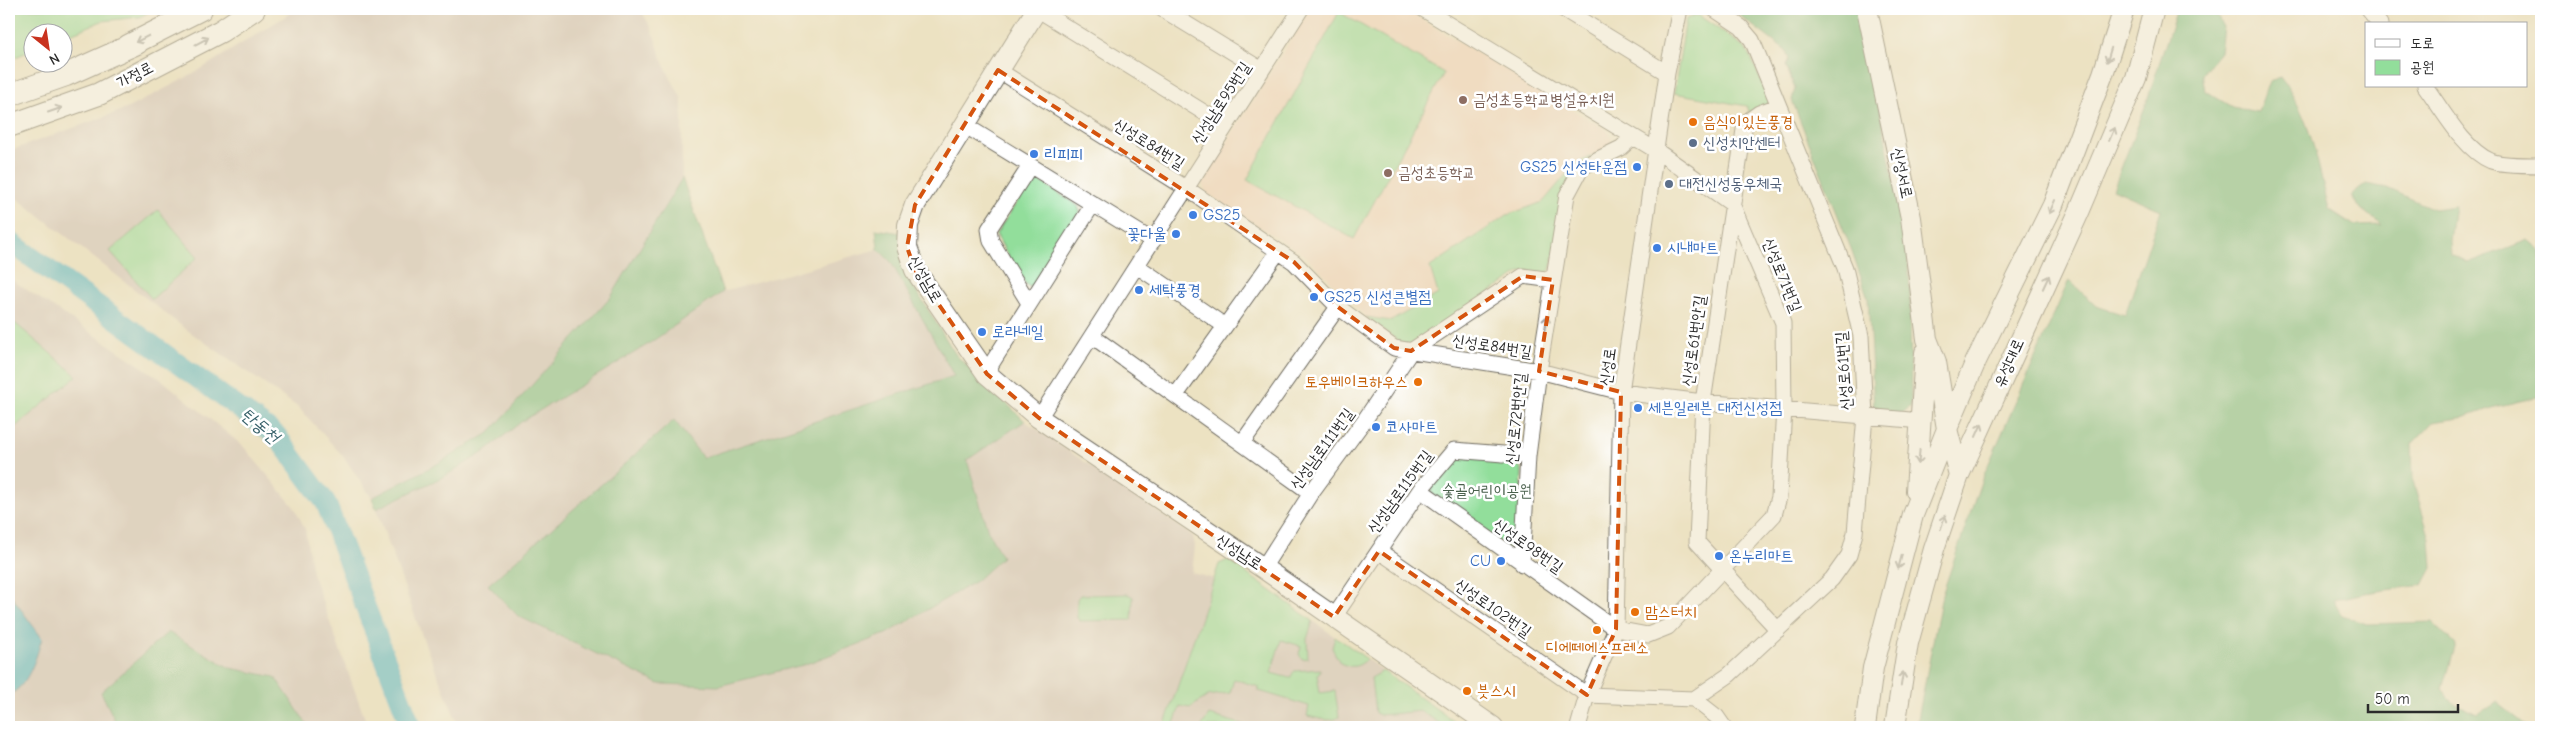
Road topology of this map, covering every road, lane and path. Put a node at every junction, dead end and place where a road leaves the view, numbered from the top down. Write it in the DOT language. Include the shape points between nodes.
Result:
graph roads {
  1 [pos="201,9"];
  2 [pos="254,9"];
  3 [pos="1037,9"];
  4 [pos="1162,9"];
  5 [pos="1423,9"];
  6 [pos="1563,9"];
  7 [pos="1680,9"];
  8 [pos="1714,9"];
  9 [pos="1867,9"];
  10 [pos="2124,9"];
  11 [pos="2154,9"];
  12 [pos="2368,9"];
  13 [pos="1299,10"];
  14 [pos="2378,22"];
  15 [pos="998,70"];
  16 [pos="1262,70"];
  17 [pos="1667,73"];
  18 [pos="2427,88"];
  19 [pos="9,95"];
  20 [pos="1778,106"];
  21 [pos="9,126"];
  22 [pos="966,126"];
  23 [pos="1226,126"];
  24 [pos="1633,137"];
  25 [pos="1657,151"];
  26 [pos="2541,165"];
  27 [pos="1030,166"];
  28 [pos="1186,188"];
  29 [pos="1093,204"];
  30 [pos="1732,204"];
  31 [pos="1153,241"];
  32 [pos="1278,252"];
  33 [pos="1137,266"];
  34 [pos="1553,280"];
  35 [pos="1030,303"];
  36 [pos="1338,307"];
  37 [pos="1225,326"];
  38 [pos="1092,336"];
  39 [pos="1927,339"];
  40 [pos="1410,351"];
  41 [pos="1976,361"];
  42 [pos="1936,362"];
  43 [pos="1539,371"];
  44 [pos="987,374"];
  45 [pos="1621,392"];
  46 [pos="1176,395"];
  47 [pos="1703,402"];
  48 [pos="1784,408"];
  49 [pos="1865,416"];
  50 [pos="1040,418"];
  51 [pos="1922,421"];
  52 [pos="1944,437"];
  53 [pos="1242,443"];
  54 [pos="1528,456"];
  55 [pos="1959,475"];
  56 [pos="1420,490"];
  57 [pos="1311,493"];
  58 [pos="1913,515"];
  59 [pos="1379,551"];
  60 [pos="1522,564"];
  61 [pos="1263,568"];
  62 [pos="1724,568"];
  63 [pos="1334,617"];
  64 [pos="1616,629"];
  65 [pos="1778,630"];
  66 [pos="1587,695"];
  67 [pos="1694,699"];
  68 [pos="1493,727"];
  69 [pos="1578,727"];
  70 [pos="1724,727"];
  71 [pos="1865,727"];
  72 [pos="1895,727"];
  1 -- 19 [label="main road, 가정로, one-way" via="102,59"];
  21 -- 2 [label="main road, 가정로, one-way" via="99,94 221,30"];
  3 -- 15 [label="street, 신성남로"];
  3 -- 23 [label="street, 신성남로"];
  4 -- 16 [label="street"];
  5 -- 24 [label="street"];
  6 -- 17 [label="street"];
  7 -- 17 [label="street, 신성로"];
  8 -- 20 [label="street, 신성로61번길" via="1741,27 1752,40"];
  9 -- 39 [label="street, 신성서로" via="1911,218"];
  10 -- 41 [label="street, 유성대로, one-way" via="2053,205"];
  55 -- 11 [label="street, 유성대로, one-way" via="2079,212 2136,78"];
  12 -- 14 [label="street"];
  13 -- 16 [label="street, 신성남로95번길"];
  15 -- 22 [label="street, 신성남로"];
  15 -- 28 [label="street, 신성로84번길"];
  16 -- 23 [label="street, 신성남로95번길"];
  17 -- 25 [label="street, 신성로"];
  18 -- 26 [label="street" via="2456,129 2475,150 2492,162"];
  20 -- 30 [label="street, 신성로61번안길" via="1745,123"];
  20 -- 49 [label="street, 신성로61번길" via="1845,268 1862,336"];
  22 -- 27 [label="street"];
  22 -- 44 [label="street, 신성남로" via="915,205 908,225 907,247 915,270"];
  23 -- 28 [label="street, 신성남로95번길"];
  24 -- 25 [label="street"];
  24 -- 34 [label="street, 신성로72번안길" via="1621,148 1582,167 1567,195"];
  25 -- 30 [label="street"];
  25 -- 45 [label="street, 신성로"];
  27 -- 29 [label="street"];
  27 -- 35 [label="street" via="989,230 991,241"];
  28 -- 31 [label="street, 신성남로95번길"];
  28 -- 32 [label="street, 신성로84번길"];
  29 -- 31 [label="street"];
  29 -- 35 [label="street"];
  30 -- 47 [label="street, 신성로61번안길"];
  30 -- 48 [label="street, 신성로71번길" via="1783,324"];
  31 -- 33 [label="street, 신성남로95번길"];
  32 -- 36 [label="street, 신성로84번길" via="1304,270"];
  32 -- 37 [label="street"];
  33 -- 37 [label="street"];
  33 -- 38 [label="street, 신성남로95번길"];
  34 -- 40 [label="street" via="1523,276"];
  43 -- 34 [label="street, 신성로72번안길, one-way"];
  35 -- 44 [label="street"];
  36 -- 40 [label="street, 신성로84번길" via="1394,348"];
  36 -- 53 [label="street"];
  37 -- 46 [label="street"];
  38 -- 46 [label="street"];
  38 -- 50 [label="street, 신성남로95번길"];
  39 -- 42 [label="street"];
  39 -- 51 [label="street"];
  40 -- 43 [label="street, 신성로84번길"];
  40 -- 57 [label="street, 신성남로111번길"];
  41 -- 42 [label="street" via="1966,369 1955,371"];
  41 -- 52 [label="street, 유성대로"];
  42 -- 52 [label="street"];
  43 -- 45 [label="street, 신성로84번길"];
  43 -- 54 [label="street, 신성로72번안길"];
  44 -- 50 [label="street, 신성남로"];
  45 -- 47 [label="street, 신성로84번길"];
  45 -- 64 [label="street, 신성로"];
  46 -- 53 [label="street"];
  47 -- 48 [label="street, 신성로84번길"];
  47 -- 62 [label="street, 신성로61번안길" via="1697,542"];
  48 -- 49 [label="street, 신성로84번길"];
  48 -- 62 [label="street, 신성로71번길" via="1779,497 1774,515"];
  49 -- 51 [label="street, 신성로84번길"];
  49 -- 65 [label="street, 신성로61번길" via="1855,533 1849,555 1832,579"];
  50 -- 61 [label="street, 신성남로"];
  51 -- 52 [label="street"];
  51 -- 58 [label="street, one-way"];
  52 -- 55 [label="street"];
  52 -- 58 [label="street, 유성대로"];
  53 -- 57 [label="street"];
  54 -- 56 [label="street, 신성남로115번길" via="1454,450"];
  54 -- 60 [label="street, 신성로72번안길"];
  72 -- 55 [label="street, 유성대로, one-way" via="1908,643 1934,548"];
  56 -- 59 [label="street, 신성남로115번길"];
  56 -- 60 [label="street, 신성로98번길"];
  57 -- 61 [label="street, 신성남로111번길"];
  58 -- 71 [label="street, 유성대로, one-way" via="1873,668"];
  59 -- 63 [label="street, 신성남로115번길"];
  59 -- 66 [label="street, 신성로102번길"];
  60 -- 64 [label="street, 신성로98번길"];
  61 -- 63 [label="street, 신성남로"];
  62 -- 64 [label="street, 신성로71번길" via="1668,626 1648,635"];
  62 -- 65 [label="street, 신성로61번안길"];
  63 -- 68 [label="street, 신성남로"];
  64 -- 66 [label="street, 신성로"];
  65 -- 67 [label="street, 신성로61번길" via="1729,675"];
  66 -- 67 [label="street"];
  66 -- 69 [label="street, 신성로"];
  67 -- 70 [label="street" via="1717,717"];
}
